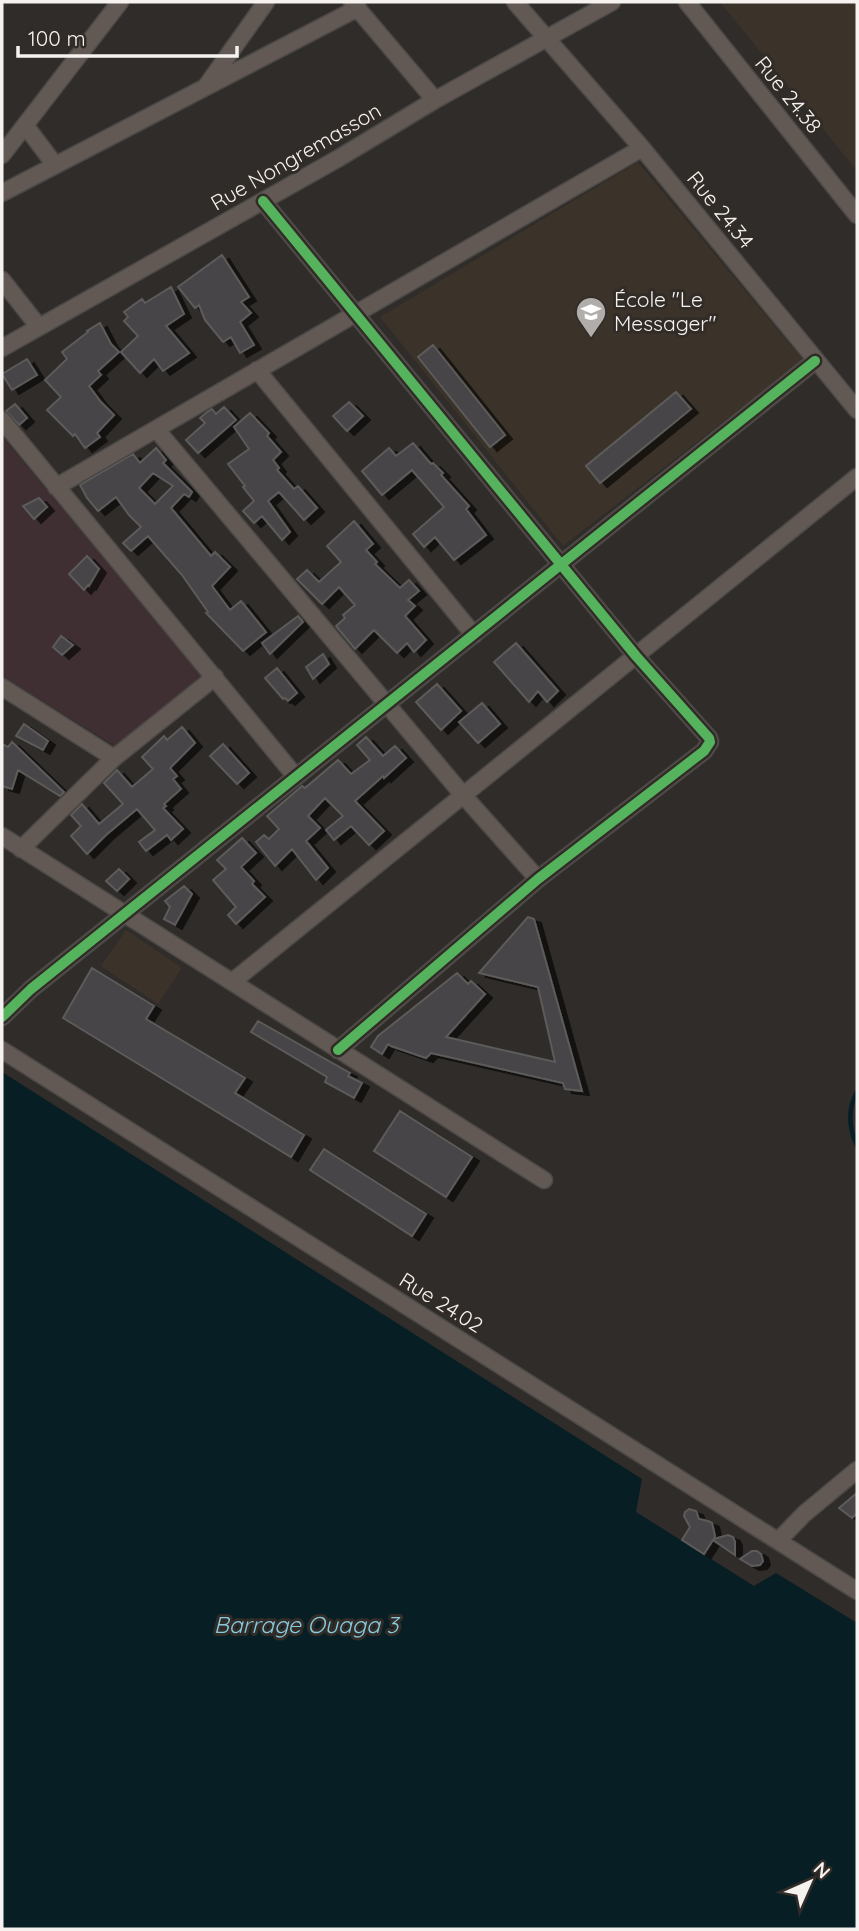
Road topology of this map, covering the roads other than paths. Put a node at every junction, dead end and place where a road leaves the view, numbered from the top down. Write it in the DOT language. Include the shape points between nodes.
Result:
graph roads {
  1 [pos="120,2"];
  2 [pos="266,2"];
  3 [pos="516,2"];
  4 [pos="612,2"];
  5 [pos="687,2"];
  6 [pos="355,5"];
  7 [pos="546,38"];
  8 [pos="205,87"];
  9 [pos="435,100"];
  10 [pos="25,125"];
  11 [pos="642,148"];
  12 [pos="2,155"];
  13 [pos="55,165"];
  14 [pos="2,193"];
  15 [pos="263,201"];
  16 [pos="857,215"];
  17 [pos="2,280"];
  18 [pos="355,313"];
  19 [pos="39,327"];
  20 [pos="2,348"];
  21 [pos="815,361"];
  22 [pos="257,370"];
  23 [pos="857,410"];
  24 [pos="2,420"];
  25 [pos="156,429"];
  26 [pos="857,477"];
  27 [pos="57,486"];
  28 [pos="561,565"];
  29 [pos="474,635"];
  30 [pos="636,656"];
  31 [pos="215,677"];
  32 [pos="2,687"];
  33 [pos="387,704"];
  34 [pos="114,758"];
  35 [pos="296,777"];
  36 [pos="463,795"];
  37 [pos="2,836"];
  38 [pos="21,849"];
  39 [pos="538,879"];
  40 [pos="125,914"];
  41 [pos="232,982"];
  42 [pos="2,1017"];
  43 [pos="2,1050"];
  44 [pos="338,1050"];
  45 [pos="544,1180"];
  46 [pos="857,1470"];
  47 [pos="778,1541"];
  48 [pos="857,1591"];
  1 -- 10 [label="street"];
  2 -- 8 [label="street"];
  3 -- 7 [label="street, Rue 24.34"];
  4 -- 7 [label="street, Rue Nongremasson"];
  5 -- 16 [label="street, Rue 24.38"];
  6 -- 8 [label="street"];
  6 -- 9 [label="street"];
  7 -- 9 [label="street, Rue Nongremasson"];
  7 -- 11 [label="street, Rue 24.34"];
  8 -- 13 [label="street"];
  9 -- 15 [label="street, Rue Nongremasson"];
  10 -- 12 [label="street"];
  10 -- 13 [label="street"];
  11 -- 18 [label="street"];
  11 -- 21 [label="street, Rue 24.34"];
  13 -- 14 [label="street"];
  15 -- 18 [label="street"];
  15 -- 19 [label="street, Rue Nongremasson"];
  17 -- 19 [label="street"];
  18 -- 22 [label="street"];
  18 -- 28 [label="street"];
  19 -- 20 [label="street, Rue Nongremasson"];
  21 -- 23 [label="street, Rue 24.34"];
  21 -- 28 [label="street"];
  22 -- 25 [label="street"];
  22 -- 29 [label="street"];
  24 -- 27 [label="street"];
  25 -- 27 [label="street"];
  25 -- 33 [label="street"];
  26 -- 30 [label="street"];
  27 -- 31 [label="street"];
  28 -- 29 [label="street"];
  28 -- 30 [label="street"];
  29 -- 33 [label="street"];
  30 -- 36 [label="street"];
  30 -- 39 [label="street" via="709,738 709,745"];
  31 -- 34 [label="street"];
  31 -- 35 [label="street"];
  32 -- 34 [label="street"];
  33 -- 35 [label="street"];
  33 -- 36 [label="street"];
  34 -- 38 [label="street"];
  35 -- 40 [label="street"];
  36 -- 39 [label="street"];
  36 -- 41 [label="street"];
  37 -- 38 [label="street"];
  38 -- 40 [label="street"];
  39 -- 44 [label="street"];
  40 -- 41 [label="street"];
  40 -- 42 [label="street"];
  41 -- 44 [label="street"];
  43 -- 47 [label="street, Rue 24.02"];
  44 -- 45 [label="street"];
  46 -- 47 [label="street"];
  47 -- 48 [label="street, Rue 24.02"];
}
